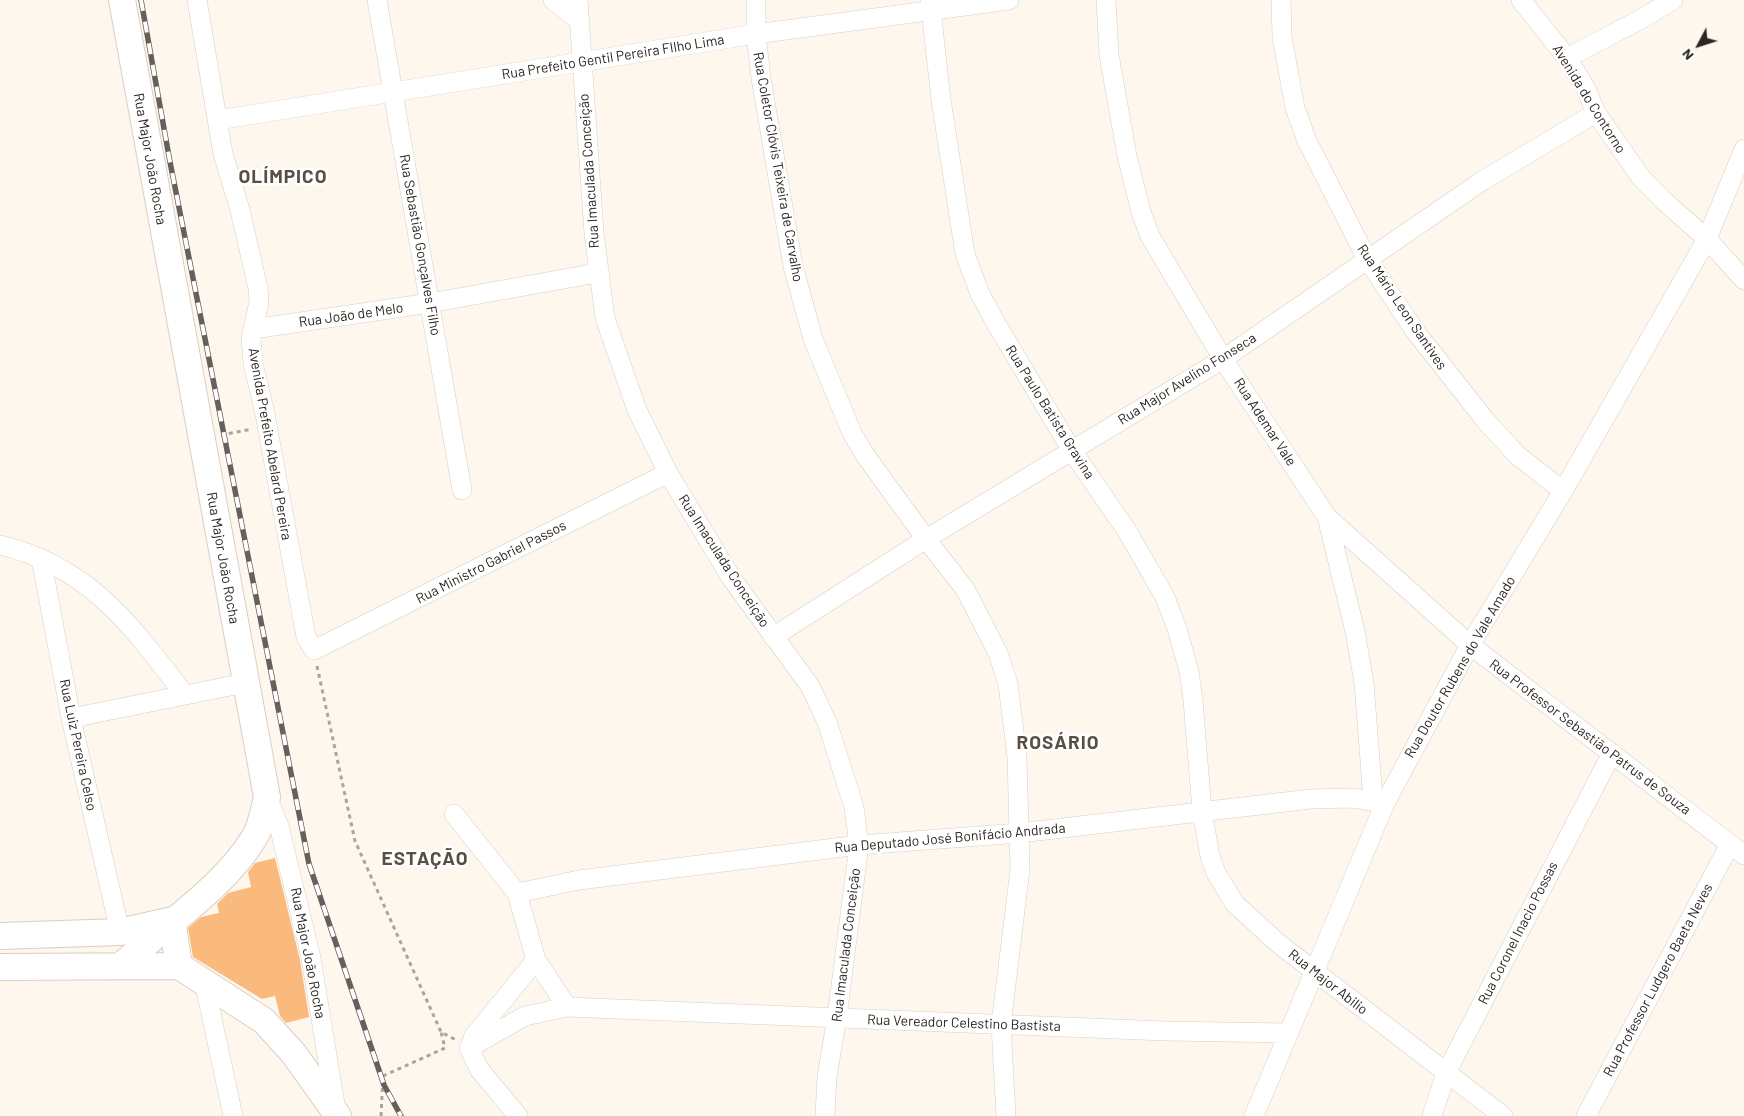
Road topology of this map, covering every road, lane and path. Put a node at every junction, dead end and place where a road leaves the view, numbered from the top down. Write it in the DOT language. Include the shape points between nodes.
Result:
graph roads {
  1 [pos="122,0"];
  2 [pos="197,0"];
  3 [pos="377,0"];
  4 [pos="554,0"];
  5 [pos="578,0"];
  6 [pos="756,0"];
  7 [pos="1009,0"];
  8 [pos="1106,0"];
  9 [pos="1281,0"];
  10 [pos="1521,0"];
  11 [pos="1673,0"];
  12 [pos="930,6"];
  13 [pos="577,19"];
  14 [pos="756,34"];
  15 [pos="1567,58"];
  16 [pos="581,61"];
  17 [pos="394,93"];
  18 [pos="1596,114"];
  19 [pos="218,120"];
  20 [pos="1744,150"];
  21 [pos="1707,238"];
  22 [pos="1367,259"];
  23 [pos="597,273"];
  24 [pos="1744,280"];
  25 [pos="430,304"];
  26 [pos="253,329"];
  27 [pos="1223,359"];
  28 [pos="267,426"];
  29 [pos="201,438"];
  30 [pos="1072,451"];
  31 [pos="668,473"];
  32 [pos="462,490"];
  33 [pos="1563,491"];
  34 [pos="1327,517"];
  35 [pos="926,539"];
  36 [pos="0,546"];
  37 [pos="41,558"];
  38 [pos="774,637"];
  39 [pos="1470,646"];
  40 [pos="314,650"];
  41 [pos="245,682"];
  42 [pos="184,694"];
  43 [pos="71,718"];
  44 [pos="1612,753"];
  45 [pos="267,798"];
  46 [pos="1379,801"];
  47 [pos="1202,811"];
  48 [pos="454,814"];
  49 [pos="1020,833"];
  50 [pos="859,844"];
  51 [pos="1737,849"];
  52 [pos="517,894"];
  53 [pos="172,920"];
  54 [pos="120,932"];
  55 [pos="64,934"];
  56 [pos="0,936"];
  57 [pos="142,946"];
  58 [pos="536,960"];
  59 [pos="66,966"];
  60 [pos="120,966"];
  61 [pos="179,966"];
  62 [pos="0,968"];
  63 [pos="1314,972"];
  64 [pos="204,981"];
  65 [pos="567,1007"];
  66 [pos="837,1017"];
  67 [pos="1001,1025"];
  68 [pos="441,1032"];
  69 [pos="1289,1033"];
  70 [pos="469,1048"];
  71 [pos="1446,1073"];
  72 [pos="337,1114"];
  73 [pos="233,1116"];
  74 [pos="381,1116"];
  75 [pos="518,1116"];
  76 [pos="825,1116"];
  77 [pos="1006,1116"];
  78 [pos="1254,1116"];
  79 [pos="1432,1116"];
  80 [pos="1503,1116"];
  81 [pos="1586,1116"];
  1 -- 29 [label="main road, Rua Major João Rocha"];
  2 -- 19 [label="street, Avenida Prefeito Abelard Pereira"];
  3 -- 17 [label="street, Rua Sebastião Gonçalves Filho"];
  4 -- 13 [label="street"];
  5 -- 13 [label="street, Rua Imaculada Conceição"];
  6 -- 14 [label="street, Rua Coletor Clóvis Teixeira de Carvalho"];
  7 -- 12 [label="street, Rua Prefeito Gentil Pereira FIlho Lima"];
  8 -- 27 [label="street, Rua Ademar Vale" via="1109,55 1140,212 1163,262"];
  9 -- 22 [label="street, Rua Mário Leon Santives" via="1282,37 1295,108 1307,141"];
  10 -- 15 [label="street, Avenida do Contorno"];
  11 -- 15 [label="street"];
  12 -- 14 [label="street, Rua Prefeito Gentil Pereira FIlho Lima"];
  12 -- 30 [label="street, Rua Paulo Batista Gravina" via="940,100 965,254 980,294"];
  13 -- 16 [label="street, Rua Imaculada Conceição"];
  14 -- 16 [label="street, Rua Prefeito Gentil Pereira FIlho Lima"];
  14 -- 35 [label="street, Rua Coletor Clóvis Teixeira de Carvalho" via="793,266 814,339 852,432"];
  15 -- 18 [label="street, Avenida do Contorno"];
  16 -- 17 [label="street, Rua Prefeito Gentil Pereira FIlho Lima"];
  16 -- 23 [label="street, Rua Imaculada Conceição"];
  17 -- 19 [label="street, Rua Prefeito Gentil Pereira FIlho Lima"];
  17 -- 25 [label="street, Rua Sebastião Gonçalves Filho"];
  18 -- 21 [label="street, Avenida do Contorno" via="1642,179"];
  18 -- 22 [label="street, Rua Major Avelino Fonseca" via="1482,181"];
  19 -- 26 [label="street, Avenida Prefeito Abelard Pereira" via="223,154 258,288 259,302"];
  20 -- 21 [label="street, Rua Doutor Rubens do Vale Amado"];
  21 -- 24 [label="street, Avenida do Contorno"];
  21 -- 33 [label="street, Rua Doutor Rubens do Vale Amado"];
  22 -- 27 [label="street, Rua Major Avelino Fonseca"];
  22 -- 33 [label="street, Rua Mário Leon Santives" via="1414,331 1485,420 1517,455"];
  23 -- 25 [label="street, Rua João de Melo"];
  23 -- 31 [label="street, Rua Imaculada Conceição" via="605,318 637,410"];
  25 -- 26 [label="street, Rua João de Melo"];
  25 -- 32 [label="street, Rua Sebastião Gonçalves Filho"];
  26 -- 28 [label="street, Avenida Prefeito Abelard Pereira" via="253,363"];
  27 -- 30 [label="street, Rua Major Avelino Fonseca"];
  27 -- 34 [label="street, Rua Ademar Vale"];
  28 -- 29 [label="path"];
  28 -- 40 [label="street, Avenida Prefeito Abelard Pereira" via="306,636"];
  29 -- 41 [label="main road, Rua Major João Rocha"];
  30 -- 35 [label="street, Rua Major Avelino Fonseca"];
  30 -- 47 [label="street, Rua Paulo Batista Gravina" via="1127,531 1178,629 1193,700"];
  31 -- 38 [label="street, Rua Imaculada Conceição" via="732,579"];
  31 -- 40 [label="street, Rua Ministro Gabriel Passos"];
  33 -- 39 [label="street, Rua Doutor Rubens do Vale Amado"];
  34 -- 39 [label="street, Rua Professor Sebastião Patrus de Souza"];
  34 -- 46 [label="street, Rua Ademar Vale" via="1355,631"];
  35 -- 38 [label="street, Rua Major Avelino Fonseca"];
  35 -- 49 [label="street, Rua Coletor Clóvis Teixeira de Carvalho" via="965,589 998,653 1008,684 1014,721"];
  36 -- 37 [label="street"];
  37 -- 42 [label="street" via="79,578 110,605"];
  37 -- 43 [label="street, Rua Luiz Pereira Celso"];
  38 -- 50 [label="street, Rua Imaculada Conceição" via="810,686 827,722 854,807"];
  39 -- 44 [label="street, Rua Professor Sebastião Patrus de Souza"];
  39 -- 46 [label="street, Rua Doutor Rubens do Vale Amado"];
  40 -- 68 [label="path" via="356,841"];
  41 -- 42 [label="street"];
  41 -- 45 [label="main road, Rua Major João Rocha"];
  42 -- 43 [label="street"];
  43 -- 54 [label="street, Rua Luiz Pereira Celso"];
  44 -- 51 [label="street, Rua Professor Sebastião Patrus de Souza"];
  44 -- 71 [label="street, Rua Coronel Inacio Possas"];
  45 -- 53 [label="main road" via="255,836 238,860 218,882"];
  45 -- 72 [label="street, Rua Major João Rocha" via="281,835 311,958"];
  46 -- 47 [label="street, Rua Deputado José Bonifácio Andrada" via="1311,799"];
  46 -- 63 [label="street, Rua Doutor Rubens do Vale Amado"];
  47 -- 49 [label="street, Rua Deputado José Bonifácio Andrada"];
  47 -- 63 [label="street, Rua Major Abilio" via="1216,873 1235,904"];
  48 -- 52 [label="street"];
  49 -- 50 [label="street, Rua Deputado José Bonifácio Andrada"];
  49 -- 67 [label="street, Rua Coletor Clóvis Teixeira de Carvalho" via="1020,870"];
  50 -- 52 [label="street, Rua Deputado José Bonifácio Andrada" via="579,880"];
  50 -- 66 [label="street, Rua Imaculada Conceição"];
  51 -- 81 [label="street, Rua Professor Ludgero Baeta Neves"];
  52 -- 58 [label="street"];
  53 -- 54 [label="main road"];
  53 -- 57 [label="main road"];
  53 -- 61 [label="main road"];
  54 -- 55 [label="main road"];
  54 -- 57 [label="main road, Rua Major João Rocha"];
  55 -- 56 [label="main road"];
  55 -- 59 [label="main road"];
  57 -- 60 [label="main road"];
  57 -- 61 [label="main road, Rua Major João Rocha"];
  58 -- 65 [label="street"];
  58 -- 70 [label="street" via="478,1030"];
  59 -- 60 [label="main road"];
  59 -- 62 [label="main road"];
  60 -- 61 [label="main road"];
  61 -- 64 [label="main road, Rua Major João Rocha"];
  63 -- 69 [label="street, Rua Doutor Rubens do Vale Amado"];
  63 -- 71 [label="street, Rua Major Abilio"];
  64 -- 72 [label="main road, Rua Major João Rocha" via="264,1021 294,1054"];
  64 -- 73 [label="street"];
  65 -- 66 [label="street, Rua Vereador Celestino Bastista"];
  65 -- 70 [label="street, Rua Vereador Celestino Bastista" via="525,1016"];
  66 -- 67 [label="street, Rua Vereador Celestino Bastista"];
  66 -- 76 [label="street, Rua Imaculada Conceição" via="827,1077"];
  67 -- 69 [label="street, Rua Vereador Celestino Bastista"];
  67 -- 77 [label="street, Rua Coletor Clóvis Teixeira de Carvalho"];
  68 -- 70 [label="path"];
  68 -- 74 [label="path" via="445,1048 383,1076"];
  69 -- 78 [label="street, Rua Doutor Rubens do Vale Amado"];
  70 -- 75 [label="street" via="479,1069"];
  71 -- 79 [label="street, Rua Coronel Inacio Possas"];
  71 -- 80 [label="street, Rua Major Abilio"];
}
